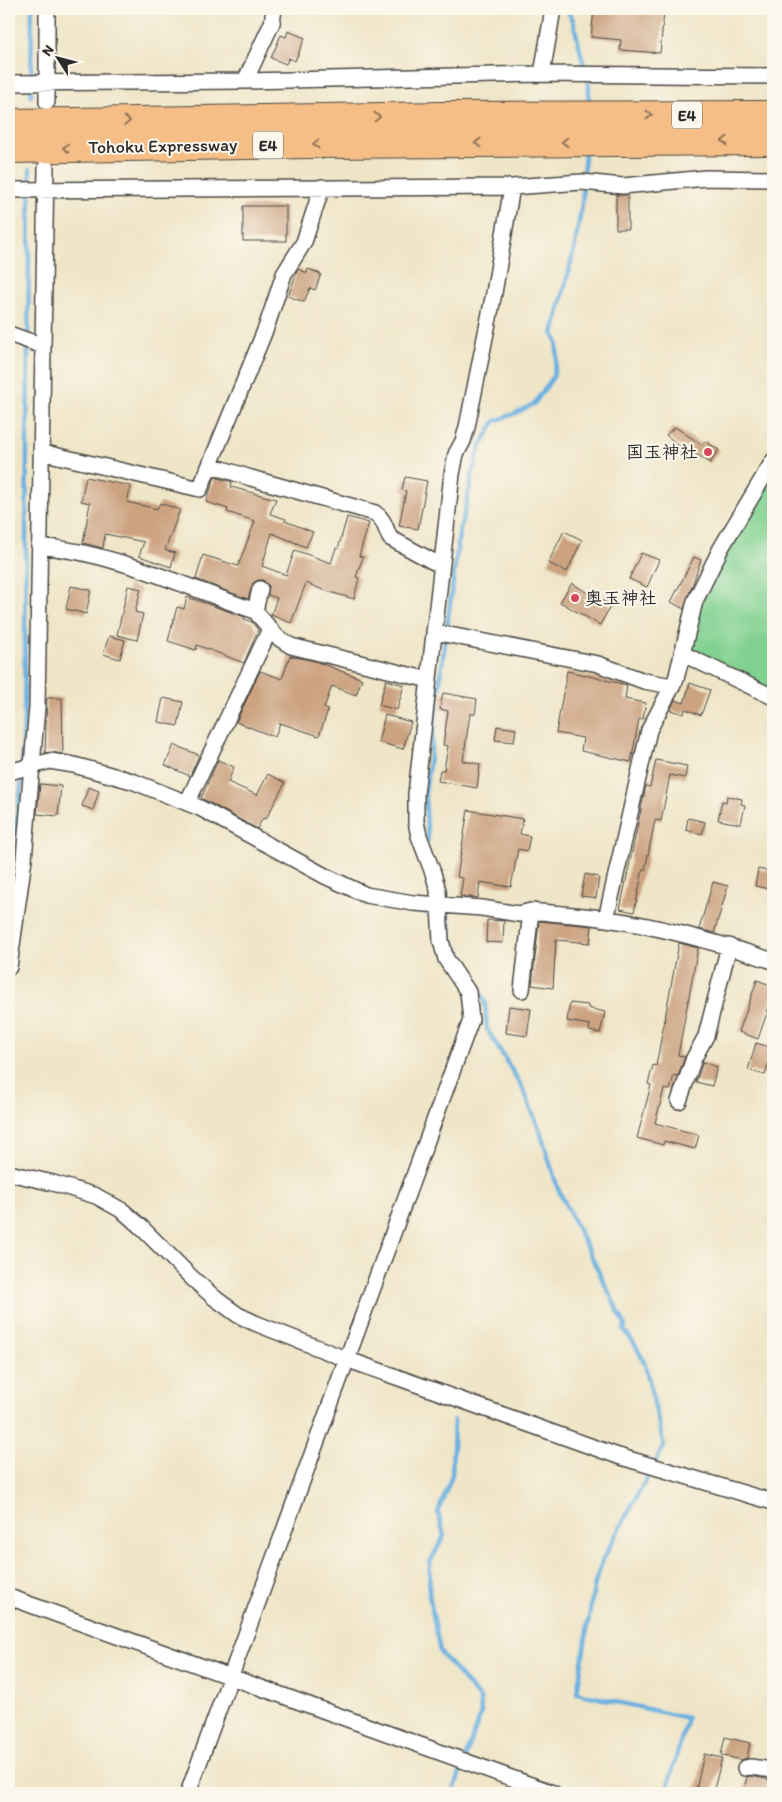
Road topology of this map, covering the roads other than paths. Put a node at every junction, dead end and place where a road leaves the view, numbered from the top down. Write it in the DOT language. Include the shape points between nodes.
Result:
graph roads {
  1 [pos="47,9"];
  2 [pos="274,9"];
  3 [pos="553,9"];
  4 [pos="542,74"];
  5 [pos="773,76"];
  6 [pos="245,81"];
  7 [pos="48,82"];
  8 [pos="9,83"];
  9 [pos="47,102"];
  10 [pos="773,115"];
  11 [pos="9,123"];
  12 [pos="601,128"];
  13 [pos="773,141"];
  14 [pos="9,149"];
  15 [pos="46,168"];
  16 [pos="773,179"];
  17 [pos="322,187"];
  18 [pos="512,187"];
  19 [pos="45,189"];
  20 [pos="9,190"];
  21 [pos="9,334"];
  22 [pos="43,346"];
  23 [pos="41,452"];
  24 [pos="773,461"];
  25 [pos="210,464"];
  26 [pos="39,546"];
  27 [pos="441,564"];
  28 [pos="260,589"];
  29 [pos="255,611"];
  30 [pos="270,629"];
  31 [pos="434,632"];
  32 [pos="682,652"];
  33 [pos="429,680"];
  34 [pos="672,686"];
  35 [pos="773,697"];
  36 [pos="32,766"];
  37 [pos="9,772"];
  38 [pos="187,803"];
  39 [pos="439,906"];
  40 [pos="531,911"];
  41 [pos="606,919"];
  42 [pos="729,946"];
  43 [pos="773,962"];
  44 [pos="9,966"];
  45 [pos="522,990"];
  46 [pos="679,1101"];
  47 [pos="9,1174"];
  48 [pos="346,1359"];
  49 [pos="773,1502"];
  50 [pos="9,1597"];
  51 [pos="230,1677"];
  52 [pos="745,1768"];
  53 [pos="773,1770"];
  54 [pos="188,1793"];
  55 [pos="553,1793"];
  1 -- 7 [label="street"];
  2 -- 6 [label="street" via="272,23"];
  3 -- 4 [label="street"];
  4 -- 5 [label="street"];
  4 -- 6 [label="street"];
  6 -- 7 [label="street"];
  7 -- 8 [label="street"];
  7 -- 9 [label="street"];
  12 -- 10 [label="highway, E4, one-way"];
  11 -- 12 [label="highway, Tohoku Expressway / E4, one-way" via="526,116"];
  13 -- 12 [label="highway, E4, one-way"];
  12 -- 14 [label="highway, Tohoku Expressway / E4, one-way" via="527,143"];
  15 -- 19 [label="street"];
  16 -- 18 [label="street" via="706,178 623,186 582,182"];
  17 -- 18 [label="street"];
  17 -- 19 [label="street"];
  17 -- 25 [label="street" via="304,242 284,274 266,328"];
  18 -- 27 [label="street" via="467,427 452,474"];
  19 -- 20 [label="street"];
  19 -- 22 [label="street"];
  21 -- 22 [label="street"];
  22 -- 23 [label="street"];
  23 -- 25 [label="street" via="200,489"];
  23 -- 26 [label="street"];
  24 -- 32 [label="street" via="721,548 695,600"];
  25 -- 27 [label="street" via="375,513 385,524 390,538"];
  26 -- 29 [label="street" via="62,548 129,564"];
  26 -- 36 [label="street" via="37,707"];
  27 -- 31 [label="street"];
  28 -- 29 [label="street"];
  29 -- 30 [label="street"];
  30 -- 33 [label="street" via="291,646"];
  30 -- 38 [label="street"];
  31 -- 33 [label="street"];
  31 -- 34 [label="street" via="598,664 644,681"];
  32 -- 34 [label="street"];
  32 -- 35 [label="street"];
  33 -- 39 [label="street" via="416,794 416,822 438,890"];
  34 -- 41 [label="street" via="649,730"];
  36 -- 37 [label="street"];
  36 -- 38 [label="street" via="50,761 74,765 132,781"];
  36 -- 44 [label="street" via="24,859"];
  38 -- 39 [label="street" via="366,895"];
  39 -- 40 [label="street" via="519,914"];
  39 -- 48 [label="street" via="441,941 446,959 468,992 471,1020"];
  40 -- 41 [label="street"];
  40 -- 45 [label="street"];
  41 -- 42 [label="street"];
  42 -- 43 [label="street"];
  42 -- 46 [label="street" via="706,1036 694,1058"];
  47 -- 48 [label="street" via="96,1196 123,1211 192,1278 238,1314"];
  48 -- 49 [label="street" via="618,1456"];
  48 -- 51 [label="street"];
  50 -- 51 [label="street"];
  51 -- 54 [label="street"];
  51 -- 55 [label="street"];
  52 -- 53 [label="street"];
}
